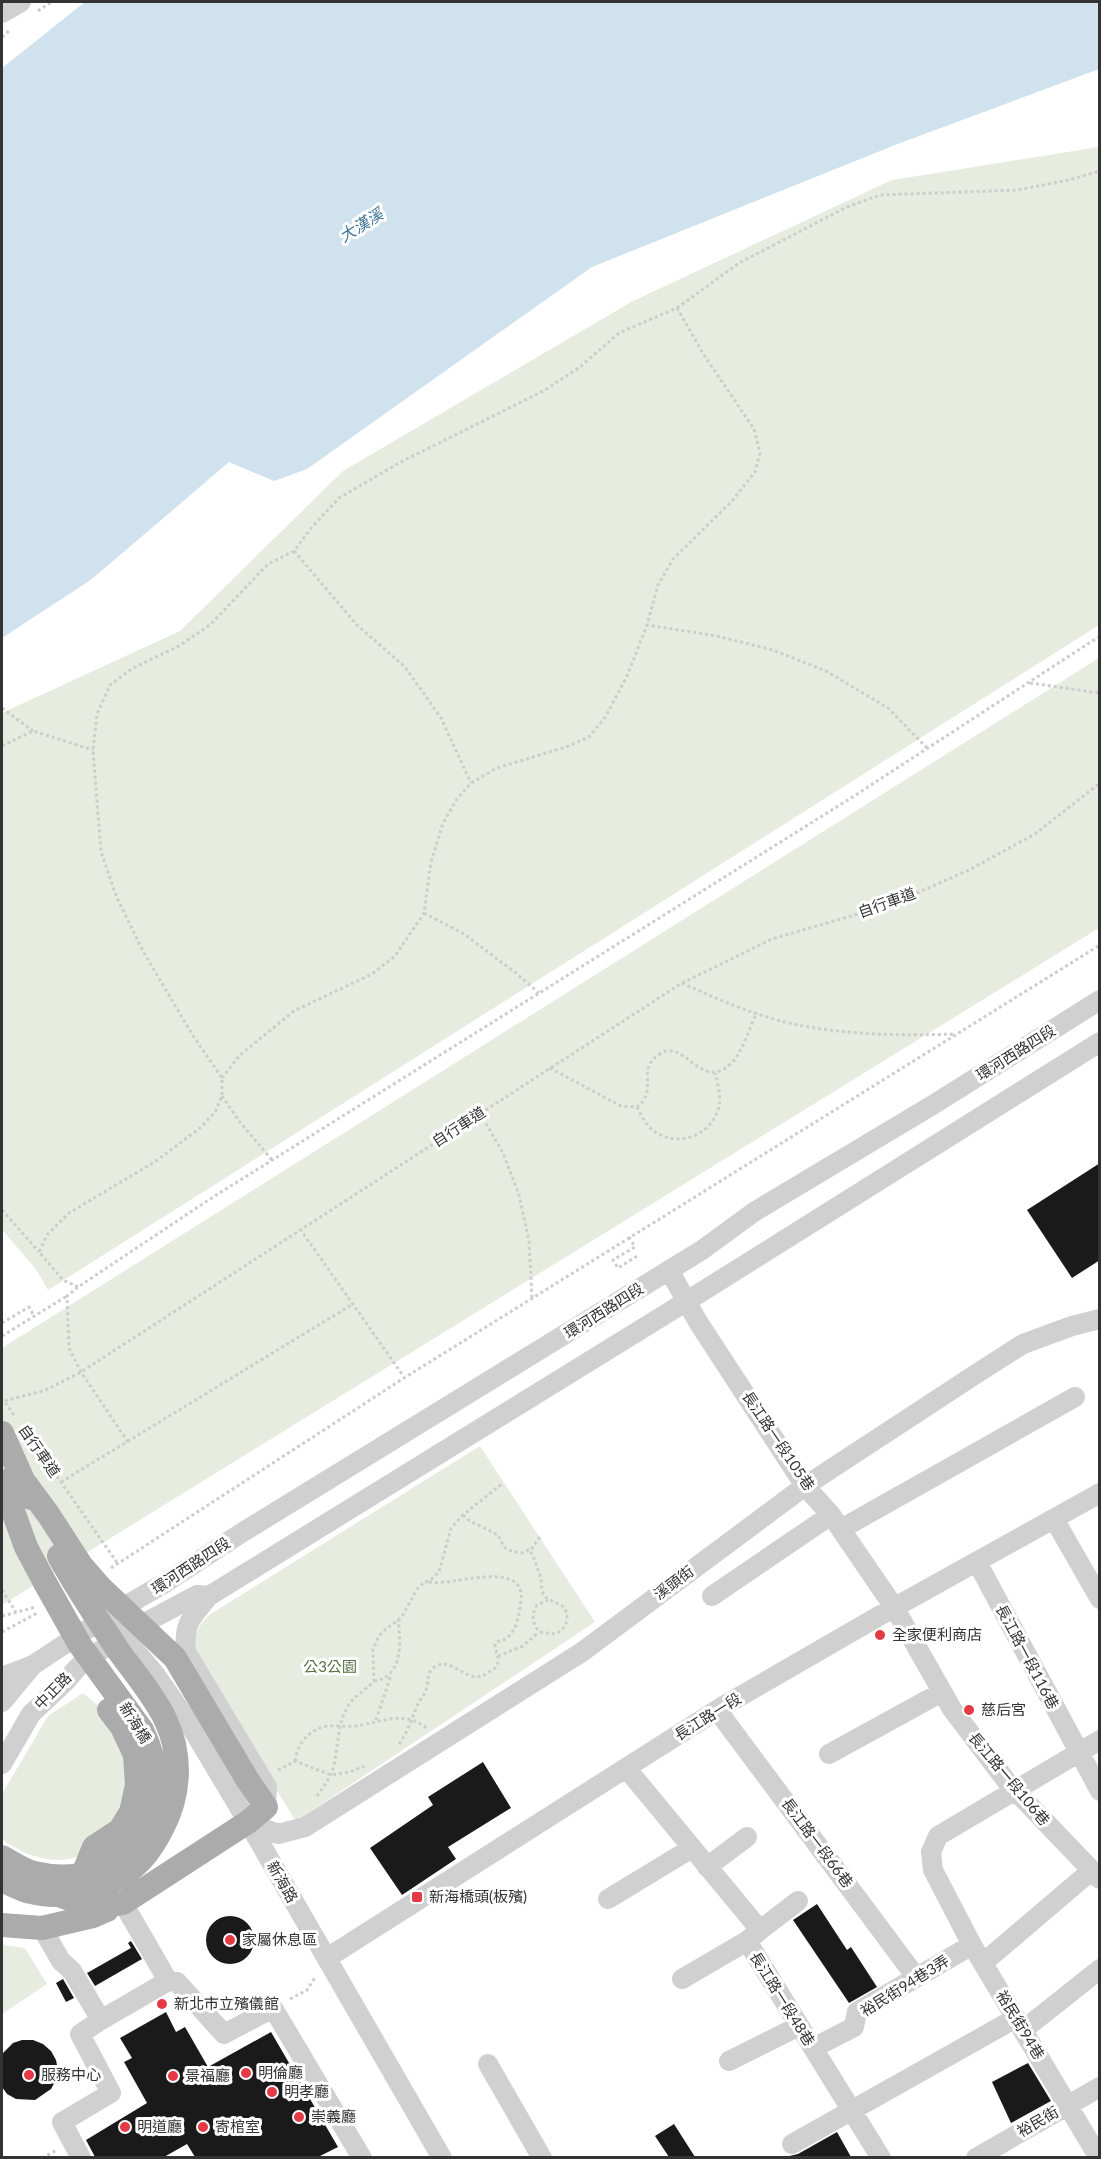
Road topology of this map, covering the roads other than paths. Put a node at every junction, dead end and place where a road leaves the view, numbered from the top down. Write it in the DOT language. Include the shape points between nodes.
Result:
graph roads {
  1 [pos="20,2"];
  2 [pos="2,13"];
  3 [pos="1100,1000"];
  4 [pos="1100,1042"];
  5 [pos="669,1270"];
  6 [pos="687,1301"];
  7 [pos="1100,1318"];
  8 [pos="1075,1396"];
  9 [pos="14,1427"];
  10 [pos="13,1482"];
  11 [pos="805,1486"];
  12 [pos="1100,1493"];
  13 [pos="1054,1519"];
  14 [pos="836,1522"];
  15 [pos="977,1562"];
  16 [pos="209,1596"];
  17 [pos="712,1596"];
  18 [pos="1100,1599"];
  19 [pos="894,1607"];
  20 [pos="106,1617"];
  21 [pos="122,1635"];
  22 [pos="33,1665"];
  23 [pos="78,1666"];
  24 [pos="2,1677"];
  25 [pos="942,1692"];
  26 [pos="2,1702"];
  27 [pos="717,1710"];
  28 [pos="1100,1740"];
  29 [pos="1077,1753"];
  30 [pos="829,1754"];
  31 [pos="2,1764"];
  32 [pos="627,1769"];
  33 [pos="1014,1789"];
  34 [pos="1100,1791"];
  35 [pos="257,1814"];
  36 [pos="747,1837"];
  37 [pos="692,1848"];
  38 [pos="2,1857"];
  39 [pos="707,1867"];
  40 [pos="92,1872"];
  41 [pos="1095,1875"];
  42 [pos="2,1880"];
  43 [pos="58,1895"];
  44 [pos="608,1899"];
  45 [pos="798,1901"];
  46 [pos="123,1903"];
  47 [pos="2,1926"];
  48 [pos="42,1928"];
  49 [pos="753,1936"];
  50 [pos="972,1945"];
  51 [pos="327,1958"];
  52 [pos="983,1963"];
  53 [pos="1100,1969"];
  54 [pos="916,1977"];
  55 [pos="682,1979"];
  56 [pos="168,1981"];
  57 [pos="101,2020"];
  58 [pos="1019,2024"];
  59 [pos="799,2026"];
  60 [pos="813,2048"];
  61 [pos="729,2061"];
  62 [pos="488,2064"];
  63 [pos="1100,2087"];
  64 [pos="1068,2105"];
  65 [pos="851,2110"];
  66 [pos="792,2144"];
  67 [pos="81,2157"];
  68 [pos="362,2157"];
  69 [pos="442,2157"];
  70 [pos="542,2157"];
  71 [pos="881,2157"];
  72 [pos="976,2157"];
  73 [pos="1099,2157"];
  1 -- 2 [label="street"];
  3 -- 5 [label="street, 環河西路四段" via="754,1212"];
  4 -- 6 [label="street, 環河西路四段"];
  5 -- 6 [label="street, 長江路一段105巷"];
  5 -- 20 [label="street, 環河西路四段"];
  6 -- 11 [label="street, 長江路一段105巷"];
  6 -- 16 [label="street, 環河西路四段"];
  7 -- 11 [label="street, 溪頭街" via="1023,1344"];
  8 -- 14 [label="street"];
  9 -- 10 [label="main road, 新海橋"];
  10 -- 35 [label="main road" via="48,1514 101,1588 176,1658 247,1779"];
  10 -- 40 [label="main road, 新海橋" via="26,1546 44,1581 80,1645 132,1714 150,1745 155,1793 147,1824 123,1857"];
  10 -- 43 [label="main road, 新海橋" via="105,1631 166,1720 177,1758 172,1807 155,1844 138,1865 101,1886"];
  11 -- 14 [label="street, 長江路一段105巷"];
  11 -- 35 [label="street, 溪頭街" via="582,1652 305,1827 278,1834"];
  12 -- 13 [label="street, 長江路一段"];
  13 -- 15 [label="street, 長江路一段"];
  13 -- 18 [label="street"];
  14 -- 17 [label="street"];
  14 -- 19 [label="street, 長江路一段105巷"];
  15 -- 19 [label="street, 長江路一段"];
  15 -- 29 [label="street, 長江路一段116巷"];
  16 -- 21 [label="street, 環河西路四段" via="197,1595"];
  16 -- 35 [label="street" via="184,1634 186,1652 267,1787"];
  19 -- 25 [label="street, 長江路一段106巷"];
  19 -- 27 [label="street, 長江路一段"];
  20 -- 21 [label="street, 新海路"];
  20 -- 22 [label="street, 環河西路四段"];
  21 -- 23 [label="street, 中正路"];
  21 -- 35 [label="street, 新海路"];
  22 -- 24 [label="street"];
  22 -- 26 [label="street, 中正路"];
  23 -- 31 [label="street, 中正路" via="31,1714"];
  23 -- 40 [label="main road" via="122,1727 135,1755 137,1785 131,1812 120,1830 94,1847"];
  25 -- 30 [label="street"];
  25 -- 33 [label="street, 長江路一段106巷"];
  27 -- 32 [label="street, 長江路一段"];
  27 -- 54 [label="street, 長江路一段66巷"];
  28 -- 29 [label="street, 裕民街94巷"];
  29 -- 33 [label="street, 裕民街94巷"];
  29 -- 34 [label="street, 長江路一段116巷"];
  32 -- 37 [label="street, 長江路一段48巷"];
  32 -- 51 [label="street, 長江路一段"];
  33 -- 41 [label="street, 長江路一段106巷"];
  33 -- 50 [label="street, 裕民街94巷" via="938,1836 931,1852 933,1870"];
  35 -- 46 [label="main road"];
  35 -- 51 [label="street, 新海路"];
  36 -- 39 [label="street"];
  37 -- 39 [label="street, 長江路一段48巷"];
  37 -- 44 [label="street"];
  38 -- 40 [label="main road" via="36,1874"];
  39 -- 49 [label="street, 長江路一段48巷"];
  41 -- 52 [label="street"];
  42 -- 43 [label="main road" via="31,1893"];
  43 -- 46 [label="main road" via="93,1907"];
  45 -- 49 [label="street"];
  46 -- 48 [label="main road" via="93,1916"];
  46 -- 56 [label="street"];
  47 -- 48 [label="main road"];
  48 -- 57 [label="street"];
  49 -- 55 [label="street"];
  49 -- 59 [label="street, 長江路一段48巷"];
  50 -- 52 [label="street, 裕民街94巷"];
  50 -- 54 [label="street, 裕民街94巷3弄"];
  51 -- 69 [label="street, 新海路"];
  52 -- 58 [label="street, 裕民街94巷"];
  53 -- 58 [label="street"];
  54 -- 60 [label="street, 裕民街94巷3弄" via="856,2012 854,2026"];
  56 -- 57 [label="street"];
  56 -- 68 [label="street" via="177,1982 224,2034 273,2008"];
  57 -- 67 [label="street" via="80,2034 111,2093 62,2122"];
  58 -- 64 [label="street, 裕民街94巷"];
  58 -- 65 [label="street" via="939,2061"];
  59 -- 60 [label="street, 長江路一段48巷"];
  59 -- 61 [label="street"];
  60 -- 65 [label="street, 長江路一段48巷"];
  62 -- 70 [label="street"];
  63 -- 64 [label="street, 裕民街"];
  64 -- 72 [label="street, 裕民街"];
  64 -- 73 [label="street, 裕民街94巷"];
  65 -- 66 [label="street"];
  65 -- 71 [label="street, 長江路一段48巷"];
}
